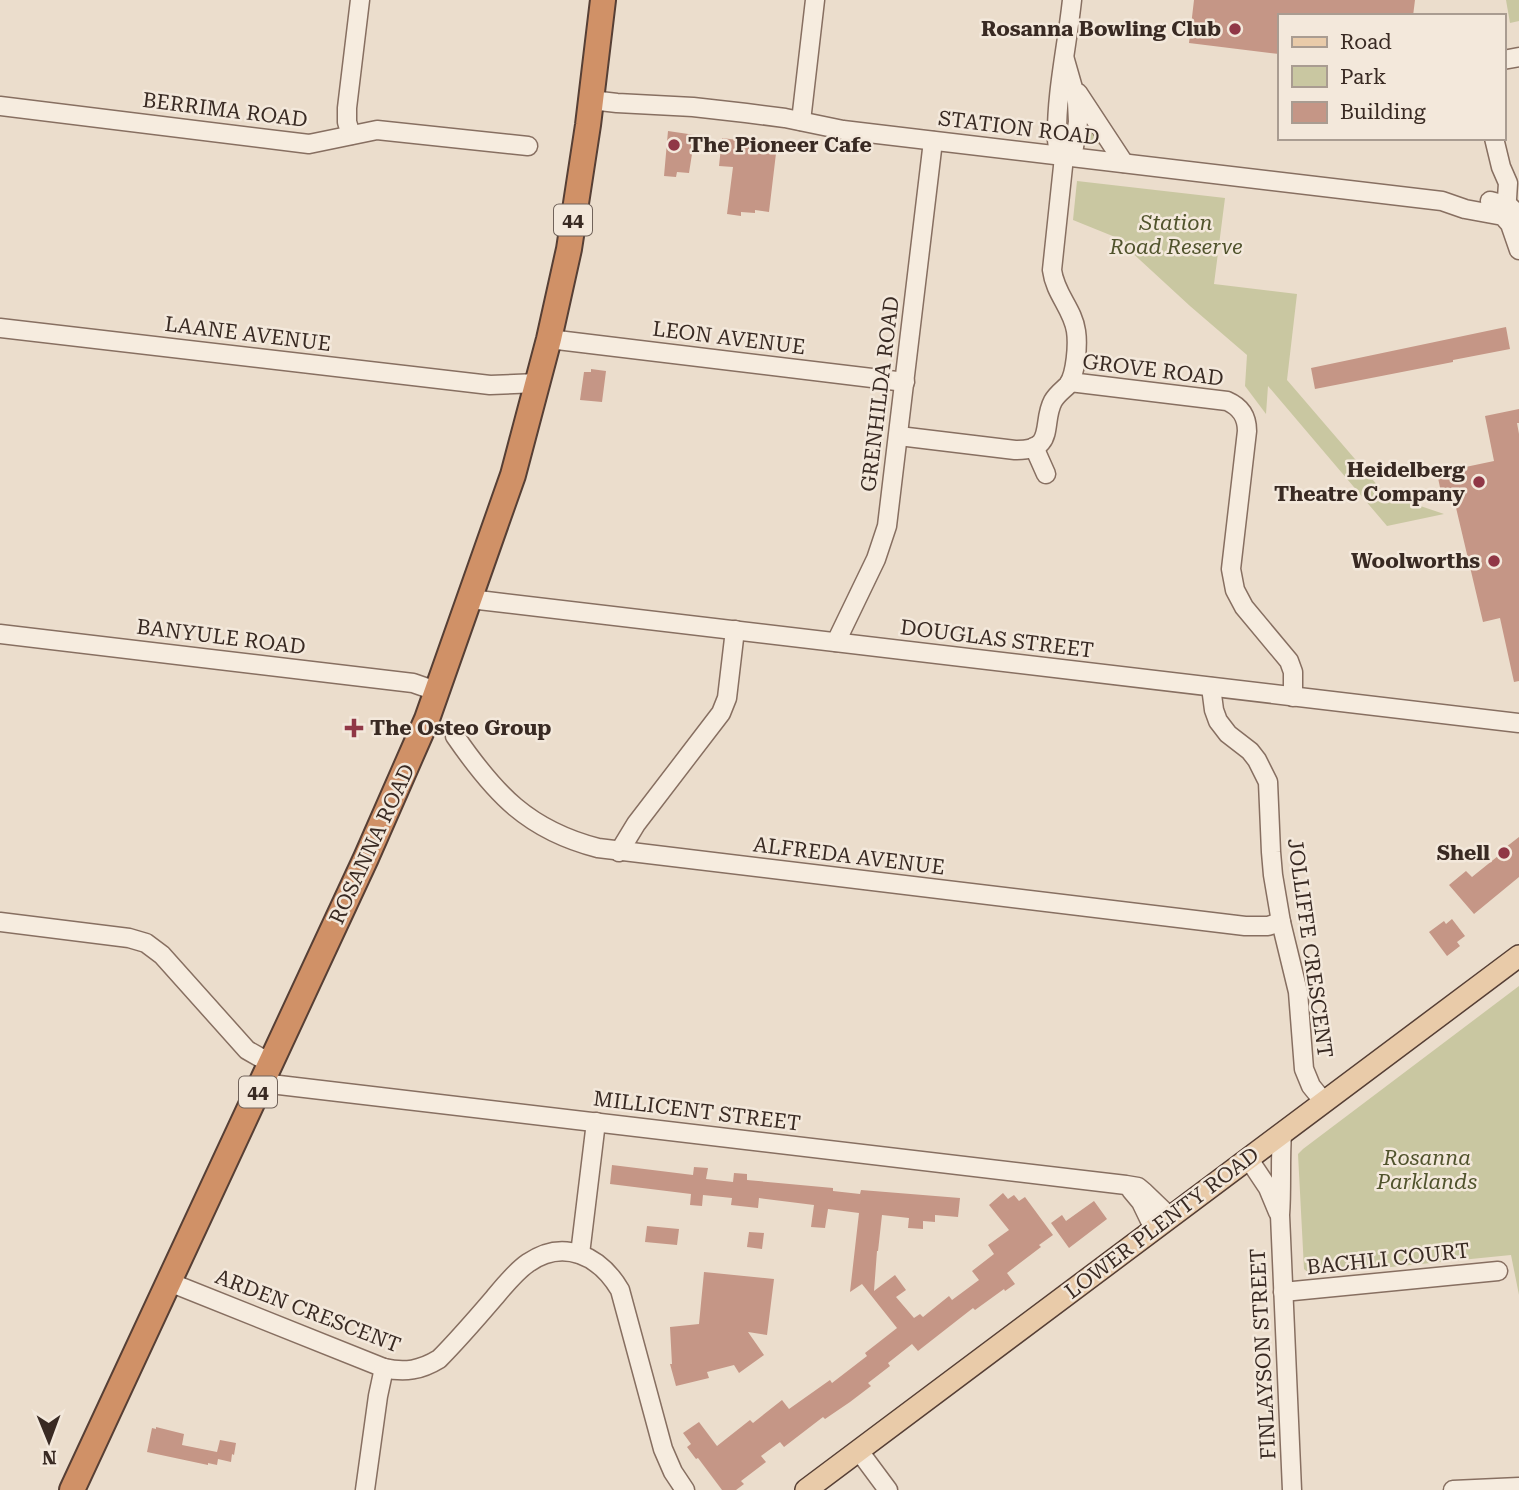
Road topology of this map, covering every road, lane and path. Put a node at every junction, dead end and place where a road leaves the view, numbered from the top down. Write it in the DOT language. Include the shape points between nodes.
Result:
graph roads {
  1 [pos="360,0"];
  2 [pos="603,0"];
  3 [pos="816,0"];
  4 [pos="1072,0"];
  5 [pos="1065,60"];
  6 [pos="1072,84"];
  7 [pos="591,100"];
  8 [pos="0,106"];
  9 [pos="801,121"];
  10 [pos="351,135"];
  11 [pos="1494,140"];
  12 [pos="933,141"];
  13 [pos="528,146"];
  14 [pos="1064,157"];
  15 [pos="1125,163"];
  16 [pos="1506,212"];
  17 [pos="1519,250"];
  18 [pos="0,328"];
  19 [pos="549,339"];
  20 [pos="905,382"];
  21 [pos="1070,382"];
  22 [pos="535,393"];
  23 [pos="899,436"];
  24 [pos="1034,447"];
  25 [pos="1046,474"];
  26 [pos="470,598"];
  27 [pos="735,630"];
  28 [pos="0,634"];
  29 [pos="836,642"];
  30 [pos="1219,688"];
  31 [pos="436,691"];
  32 [pos="1287,696"];
  33 [pos="1519,723"];
  34 [pos="455,736"];
  35 [pos="619,852"];
  36 [pos="0,922"];
  37 [pos="1281,922"];
  38 [pos="1519,956"];
  39 [pos="266,1073"];
  40 [pos="1324,1102"];
  41 [pos="596,1122"];
  42 [pos="1282,1133"];
  43 [pos="1248,1157"];
  44 [pos="1280,1215"];
  45 [pos="1162,1223"];
  46 [pos="580,1254"];
  47 [pos="1497,1271"];
  48 [pos="169,1282"];
  49 [pos="1283,1292"];
  50 [pos="384,1368"];
  51 [pos="859,1451"];
  52 [pos="1519,1487"];
  53 [pos="72,1490"];
  54 [pos="365,1490"];
  55 [pos="685,1490"];
  56 [pos="806,1490"];
  57 [pos="888,1490"];
  58 [pos="1292,1490"];
  59 [pos="1453,1490"];
  1 -- 10 [label="street" via="346,108"];
  2 -- 7 [label="highway, ROSANNA ROAD / 44"];
  3 -- 9 [label="street"];
  4 -- 5 [label="street, GROVE ROAD"];
  5 -- 6 [label="street, GROVE ROAD"];
  5 -- 14 [label="street, GROVE ROAD" via="1057,132"];
  6 -- 14 [label="street, GROVE ROAD" via="1078,108 1077,135"];
  6 -- 15 [label="street"];
  7 -- 9 [label="street, STATION ROAD"];
  7 -- 19 [label="highway, ROSANNA ROAD / 44" via="569,249"];
  8 -- 10 [label="street, BERRIMA ROAD" via="309,144"];
  9 -- 12 [label="street, STATION ROAD"];
  10 -- 13 [label="street, BERRIMA ROAD" via="377,130"];
  11 -- 16 [label="street"];
  12 -- 14 [label="street, STATION ROAD"];
  12 -- 20 [label="street, GRENHILDA ROAD"];
  14 -- 15 [label="street, STATION ROAD"];
  14 -- 21 [label="street, GROVE ROAD" via="1052,270 1076,331"];
  15 -- 16 [label="street, STATION ROAD"];
  16 -- 17 [label="street"];
  18 -- 22 [label="street, LAANE AVENUE"];
  19 -- 20 [label="street, LEON AVENUE"];
  19 -- 22 [label="highway, ROSANNA ROAD / 44"];
  20 -- 23 [label="street, GRENHILDA ROAD"];
  21 -- 24 [label="street" via="1055,398 1044,438"];
  21 -- 32 [label="street, GROVE ROAD" via="1227,401 1243,414 1247,431 1232,583 1244,607 1281,653"];
  22 -- 26 [label="highway, ROSANNA ROAD / 44" via="513,475"];
  23 -- 24 [label="street" via="1015,450"];
  23 -- 29 [label="street, GRENHILDA ROAD" via="884,538"];
  24 -- 25 [label="street"];
  26 -- 27 [label="street, DOUGLAS STREET"];
  26 -- 31 [label="highway, ROSANNA ROAD / 44"];
  27 -- 29 [label="street, DOUGLAS STREET"];
  27 -- 35 [label="street" via="721,713"];
  28 -- 31 [label="street, BANYULE ROAD" via="413,683"];
  29 -- 30 [label="street, DOUGLAS STREET"];
  30 -- 32 [label="street, DOUGLAS STREET"];
  30 -- 37 [label="street, JOLLIFFE CRESCENT" via="1216,716 1228,734 1250,751 1268,782"];
  31 -- 39 [label="highway, ROSANNA ROAD / 44" via="391,804"];
  32 -- 33 [label="street, DOUGLAS STREET"];
  34 -- 35 [label="street, ALFREDA AVENUE" via="484,777 528,818 580,844"];
  35 -- 37 [label="street, ALFREDA AVENUE" via="1245,926"];
  36 -- 39 [label="street" via="146,943 162,955"];
  37 -- 40 [label="street, JOLLIFFE CRESCENT" via="1298,992 1304,1069"];
  38 -- 40 [label="main road, LOWER PLENTY ROAD"];
  39 -- 41 [label="street, MILLICENT STREET"];
  39 -- 48 [label="highway, ROSANNA ROAD / 44"];
  40 -- 42 [label="main road, LOWER PLENTY ROAD"];
  41 -- 45 [label="street, MILLICENT STREET" via="1138,1187"];
  41 -- 46 [label="street"];
  42 -- 43 [label="main road, LOWER PLENTY ROAD"];
  42 -- 44 [label="street, FINLAYSON STREET"];
  43 -- 44 [label="street, FINLAYSON STREET"];
  43 -- 45 [label="main road, LOWER PLENTY ROAD"];
  44 -- 49 [label="street, FINLAYSON STREET"];
  45 -- 51 [label="main road, LOWER PLENTY ROAD"];
  46 -- 50 [label="street, ARDEN CRESCENT" via="549,1253 530,1261 429,1365 408,1371"];
  46 -- 55 [label="street" via="608,1272 620,1290 663,1449"];
  47 -- 49 [label="street, BACHLI COURT"];
  48 -- 50 [label="street, ARDEN CRESCENT"];
  48 -- 53 [label="highway, ROSANNA ROAD / 44"];
  49 -- 58 [label="street, FINLAYSON STREET"];
  50 -- 54 [label="street"];
  51 -- 56 [label="main road, LOWER PLENTY ROAD"];
  51 -- 57 [label="street"];
  52 -- 59 [label="street"];
}
